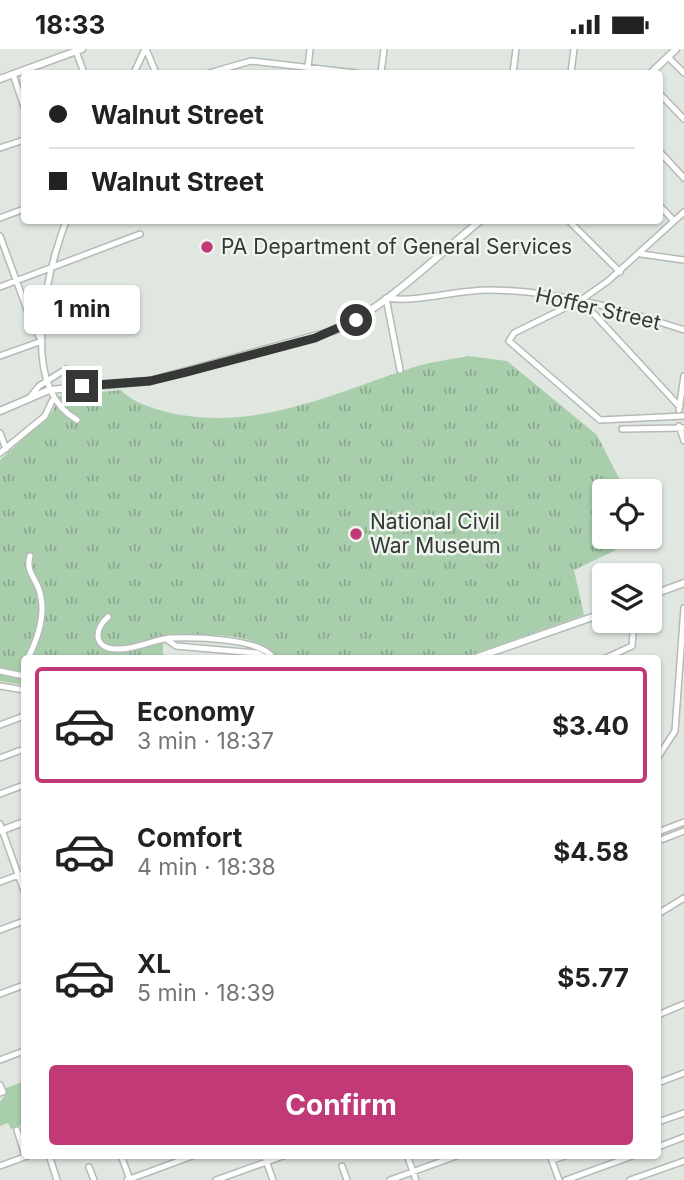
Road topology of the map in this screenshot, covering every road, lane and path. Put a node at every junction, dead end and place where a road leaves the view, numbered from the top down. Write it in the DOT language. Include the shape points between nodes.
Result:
graph roads {
  1 [pos="145,49"];
  2 [pos="310,49"];
  3 [pos="384,49"];
  4 [pos="516,49"];
  5 [pos="574,49"];
  6 [pos="676,49"];
  7 [pos="79,50"];
  8 [pos="668,57"];
  9 [pos="308,67"];
  10 [pos="24,70"];
  11 [pos="83,70"];
  12 [pos="135,70"];
  13 [pos="155,70"];
  14 [pos="220,70"];
  15 [pos="332,70"];
  16 [pos="381,70"];
  17 [pos="513,70"];
  18 [pos="571,70"];
  19 [pos="654,70"];
  20 [pos="21,71"];
  21 [pos="684,73"];
  22 [pos="13,74"];
  23 [pos="0,79"];
  24 [pos="663,97"];
  25 [pos="21,98"];
  26 [pos="684,119"];
  27 [pos="21,140"];
  28 [pos="0,148"];
  29 [pos="663,155"];
  30 [pos="684,178"];
  31 [pos="663,209"];
  32 [pos="21,210"];
  33 [pos="684,212"];
  34 [pos="0,218"];
  35 [pos="674,221"];
  36 [pos="65,224"];
  37 [pos="476,224"];
  38 [pos="572,224"];
  39 [pos="140,235"];
  40 [pos="0,236"];
  41 [pos="641,254"];
  42 [pos="684,260"];
  43 [pos="49,268"];
  44 [pos="620,272"];
  45 [pos="17,281"];
  46 [pos="0,287"];
  47 [pos="386,298"];
  48 [pos="581,300"];
  49 [pos="684,330"];
  50 [pos="42,341"];
  51 [pos="0,356"];
  52 [pos="66,369"];
  53 [pos="400,370"];
  54 [pos="684,376"];
  55 [pos="46,382"];
  56 [pos="49,390"];
  57 [pos="31,396"];
  58 [pos="52,398"];
  59 [pos="680,407"];
  60 [pos="0,411"];
  61 [pos="681,416"];
  62 [pos="77,420"];
  63 [pos="681,427"];
  64 [pos="622,429"];
  65 [pos="0,433"];
  66 [pos="684,441"];
  67 [pos="6,449"];
  68 [pos="0,453"];
  69 [pos="30,557"];
  70 [pos="684,583"];
  71 [pos="662,591"];
  72 [pos="684,608"];
  73 [pos="108,617"];
  74 [pos="592,617"];
  75 [pos="683,623"];
  76 [pos="633,633"];
  77 [pos="166,639"];
  78 [pos="29,655"];
  79 [pos="261,655"];
  80 [pos="272,655"];
  81 [pos="484,655"];
  82 [pos="610,655"];
  83 [pos="682,659"];
  84 [pos="0,671"];
  85 [pos="21,675"];
  86 [pos="1,687"];
  87 [pos="21,690"];
  88 [pos="21,717"];
  89 [pos="0,725"];
  90 [pos="684,728"];
  91 [pos="674,731"];
  92 [pos="661,743"];
  93 [pos="668,745"];
  94 [pos="21,750"];
  95 [pos="661,753"];
  96 [pos="0,758"];
  97 [pos="21,786"];
  98 [pos="0,794"];
  99 [pos="684,822"];
  100 [pos="21,823"];
  101 [pos="1,828"];
  102 [pos="661,831"];
  103 [pos="684,831"];
  104 [pos="661,840"];
  105 [pos="21,872"];
  106 [pos="21,874"];
  107 [pos="0,882"];
  108 [pos="684,898"];
  109 [pos="661,912"];
  110 [pos="21,922"];
  111 [pos="0,930"];
  112 [pos="21,986"];
  113 [pos="0,995"];
  114 [pos="684,1004"];
  115 [pos="661,1014"];
  116 [pos="21,1052"];
  117 [pos="0,1060"];
  118 [pos="684,1073"];
  119 [pos="661,1082"];
  120 [pos="0,1085"];
  121 [pos="1,1092"];
  122 [pos="684,1113"];
  123 [pos="661,1121"];
  124 [pos="16,1130"];
  125 [pos="684,1137"];
  126 [pos="21,1141"];
  127 [pos="661,1146"];
  128 [pos="21,1157"];
  129 [pos="50,1159"];
  130 [pos="122,1159"];
  131 [pos="184,1159"];
  132 [pos="266,1159"];
  133 [pos="275,1159"];
  134 [pos="408,1159"];
  135 [pos="447,1159"];
  136 [pos="551,1159"];
  137 [pos="624,1159"];
  138 [pos="684,1161"];
  139 [pos="267,1162"];
  140 [pos="0,1166"];
  141 [pos="342,1166"];
  142 [pos="89,1167"];
  143 [pos="413,1172"];
  144 [pos="57,1180"];
  145 [pos="94,1180"];
  146 [pos="129,1180"];
  147 [pos="216,1180"];
  148 [pos="273,1180"];
  149 [pos="347,1180"];
  150 [pos="390,1180"];
  151 [pos="416,1180"];
  152 [pos="559,1180"];
  153 [pos="566,1180"];
  154 [pos="630,1180"];
  1 -- 12 [label="street"];
  1 -- 13 [label="street"];
  2 -- 9 [label="street"];
  3 -- 16 [label="street"];
  4 -- 17 [label="street"];
  5 -- 18 [label="street"];
  6 -- 8 [label="main road"];
  7 -- 10 [label="main road"];
  7 -- 11 [label="street"];
  8 -- 19 [label="main road"];
  8 -- 21 [label="street"];
  9 -- 14 [label="street" via="251,61"];
  9 -- 15 [label="street"];
  20 -- 22 [label="main road"];
  22 -- 23 [label="main road"];
  22 -- 25 [label="street"];
  24 -- 26 [label="street"];
  27 -- 28 [label="street"];
  29 -- 30 [label="street"];
  31 -- 35 [label="street"];
  32 -- 34 [label="street"];
  33 -- 35 [label="street"];
  35 -- 41 [label="street"];
  36 -- 43 [label="street"];
  37 -- 47 [label="main road"];
  38 -- 44 [label="street"];
  39 -- 43 [label="street"];
  40 -- 45 [label="street"];
  41 -- 42 [label="street"];
  41 -- 44 [label="street"];
  43 -- 45 [label="street"];
  43 -- 50 [label="street"];
  44 -- 48 [label="street"];
  45 -- 46 [label="street"];
  45 -- 50 [label="street"];
  47 -- 48 [label="street, Hoffer Street" via="490,290"];
  47 -- 53 [label="street"];
  47 -- 56 [label="main road" via="356,320 315,338 150,381"];
  48 -- 49 [label="street, Hoffer Street"];
  48 -- 59 [label="street"];
  48 -- 61 [label="street" via="514,333 509,341 600,420"];
  50 -- 51 [label="street"];
  50 -- 55 [label="street"];
  52 -- 55 [label="street"];
  54 -- 59 [label="street"];
  55 -- 56 [label="street"];
  55 -- 57 [label="street"];
  56 -- 57 [label="main road"];
  56 -- 58 [label="street"];
  57 -- 60 [label="main road"];
  58 -- 62 [label="street" via="59,409"];
  58 -- 67 [label="street" via="46,416"];
  59 -- 61 [label="street"];
  63 -- 64 [label="street"];
  63 -- 66 [label="street"];
  65 -- 67 [label="street"];
  67 -- 68 [label="street"];
  69 -- 78 [label="street" via="28,568 40,590 41,608"];
  70 -- 71 [label="main road"];
  72 -- 75 [label="street"];
  73 -- 77 [label="street" via="97,629 100,642 107,647 129,648"];
  74 -- 81 [label="main road"];
  75 -- 83 [label="street"];
  76 -- 82 [label="street" via="632,646"];
  77 -- 79 [label="street" via="176,646"];
  77 -- 80 [label="street" via="245,643"];
  83 -- 91 [label="street"];
  84 -- 85 [label="street"];
  86 -- 87 [label="street"];
  88 -- 89 [label="street"];
  90 -- 91 [label="street"];
  91 -- 93 [label="street"];
  92 -- 93 [label="street"];
  93 -- 95 [label="street"];
  94 -- 96 [label="street"];
  97 -- 98 [label="street"];
  99 -- 102 [label="street"];
  100 -- 101 [label="main road"];
  101 -- 105 [label="street"];
  103 -- 104 [label="street"];
  106 -- 107 [label="street"];
  108 -- 109 [label="street"];
  110 -- 111 [label="street"];
  112 -- 113 [label="street"];
  114 -- 115 [label="street"];
  116 -- 117 [label="street"];
  118 -- 119 [label="street"];
  120 -- 121 [label="street"];
  122 -- 123 [label="street"];
  124 -- 126 [label="street"];
  125 -- 127 [label="street"];
  128 -- 140 [label="street"];
  129 -- 144 [label="street"];
  130 -- 146 [label="street"];
  131 -- 146 [label="street"];
  132 -- 139 [label="street"];
  133 -- 139 [label="street"];
  134 -- 143 [label="street"];
  135 -- 143 [label="street"];
  136 -- 152 [label="street"];
  137 -- 153 [label="street"];
  138 -- 154 [label="street"];
  139 -- 147 [label="street"];
  139 -- 148 [label="street"];
  141 -- 149 [label="street"];
  142 -- 145 [label="street"];
  143 -- 150 [label="street"];
  143 -- 151 [label="street"];
}
